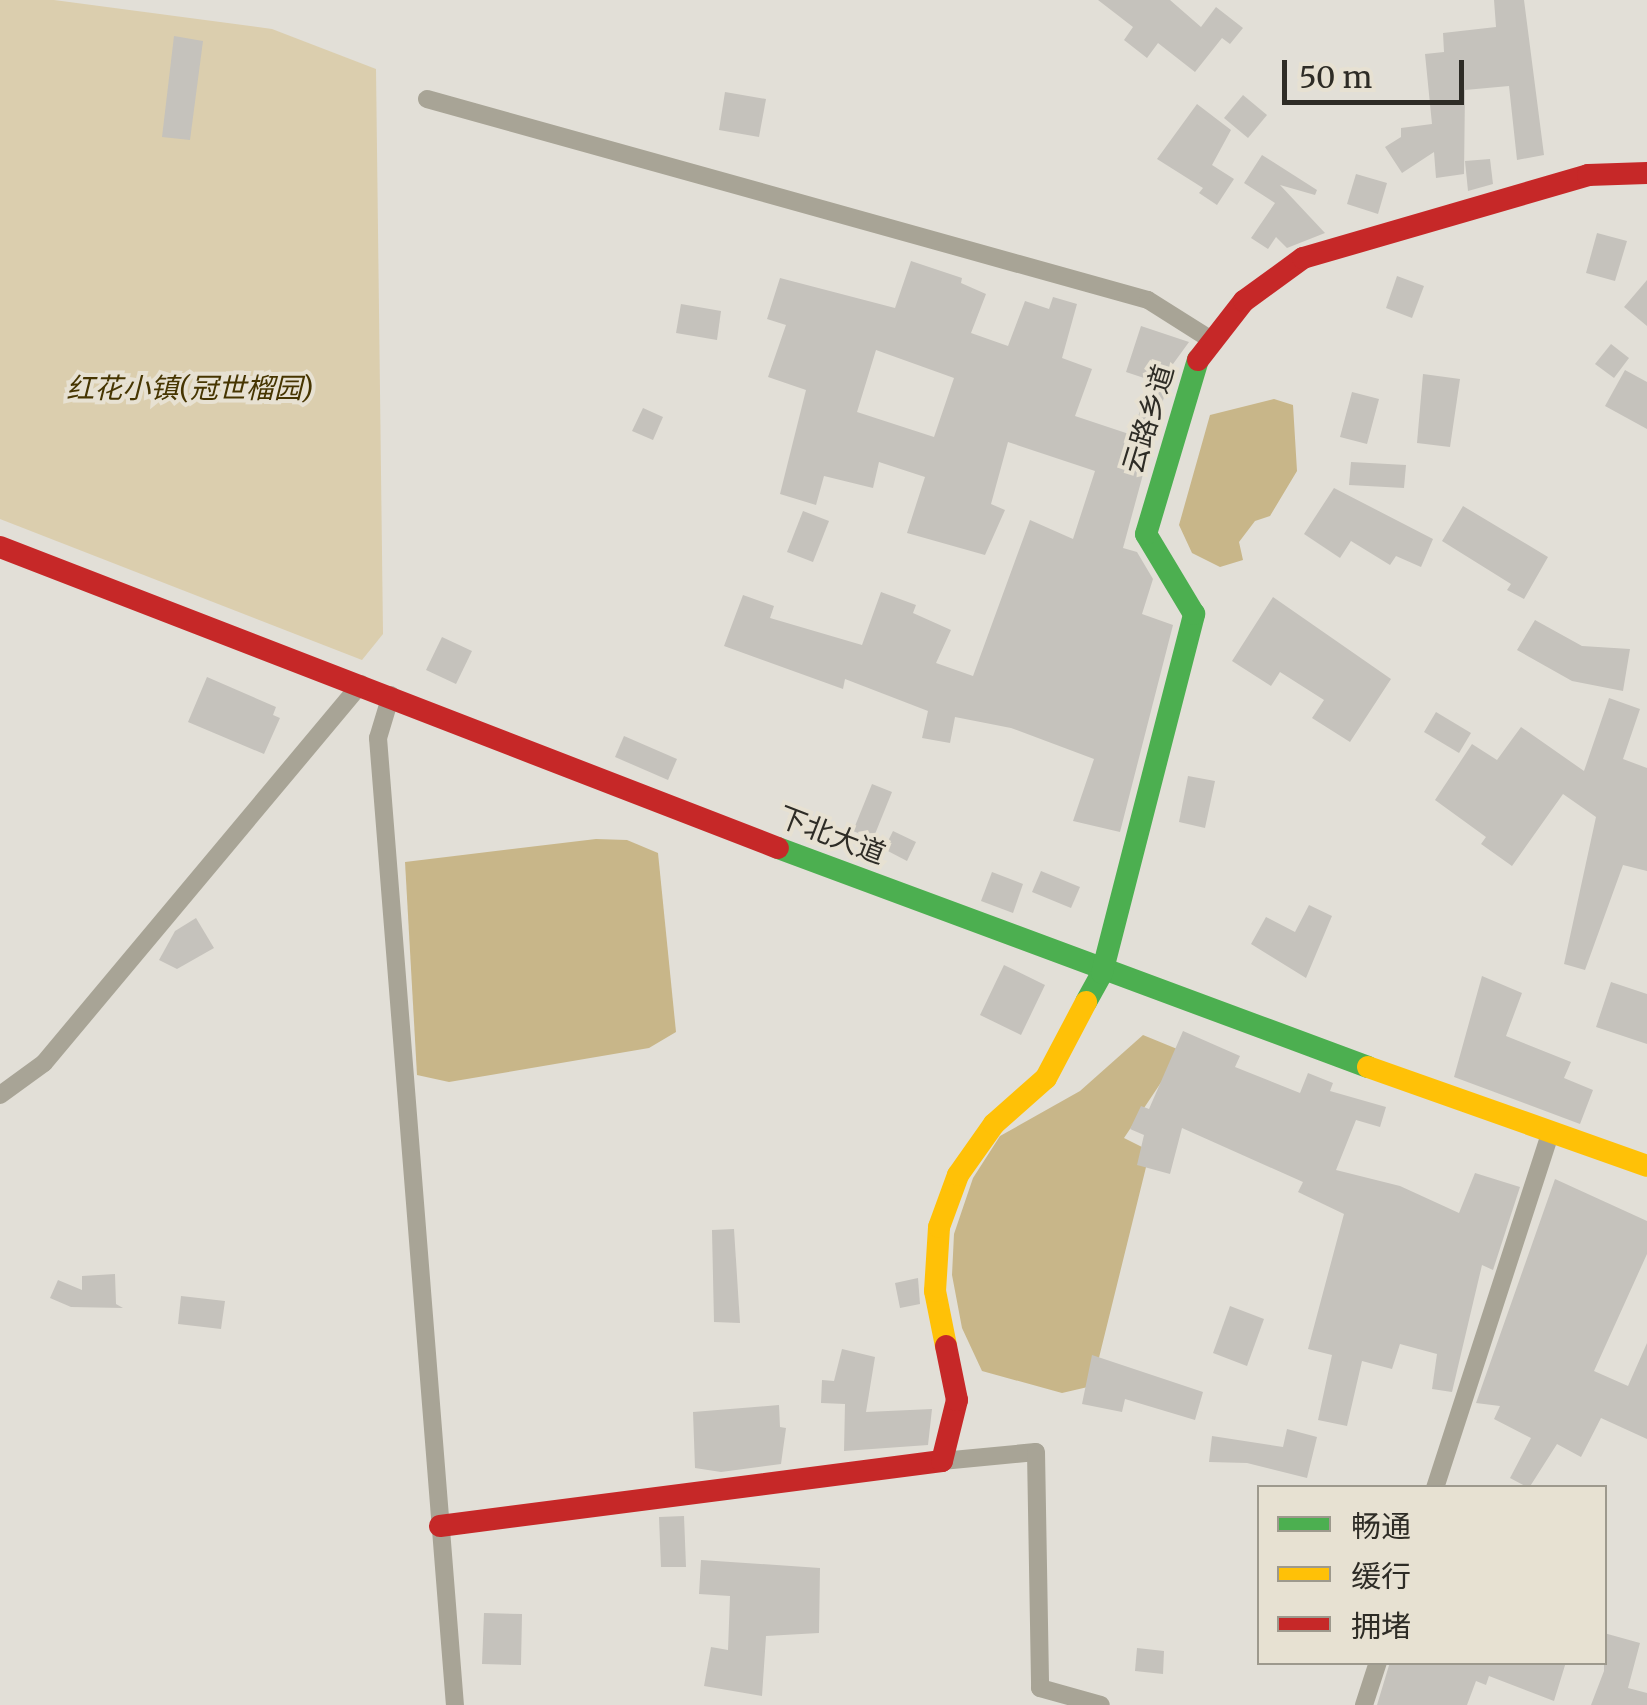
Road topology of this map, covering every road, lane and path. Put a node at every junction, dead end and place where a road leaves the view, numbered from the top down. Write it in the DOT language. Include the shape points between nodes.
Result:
graph roads {
  1 [pos="427,99"];
  2 [pos="1647,173"];
  3 [pos="1212,341"];
  4 [pos="0,546"];
  5 [pos="361,684"];
  6 [pos="391,696"];
  7 [pos="1102,973"];
  8 [pos="0,1095"];
  9 [pos="1551,1132"];
  10 [pos="1647,1166"];
  11 [pos="942,1460"];
  12 [pos="1436,1485"];
  13 [pos="440,1526"];
  14 [pos="1377,1665"];
  15 [pos="455,1705"];
  16 [pos="1102,1705"];
  17 [pos="1364,1705"];
  1 -- 3 [label="street" via="1148,300"];
  2 -- 3 [label="street, 云路乡道" via="1588,175 1303,258 1244,301"];
  3 -- 7 [label="street, 云路乡道" via="1190,369 1146,534 1194,614"];
  4 -- 5 [label="street, 下北大道"];
  5 -- 6 [label="street, 下北大道"];
  5 -- 8 [label="street" via="44,1063"];
  6 -- 7 [label="street, 下北大道"];
  6 -- 13 [label="street" via="378,738"];
  7 -- 9 [label="street, 下北大道"];
  7 -- 11 [label="street, 云路乡道" via="1046,1078 994,1124 958,1176 939,1227 935,1291 957,1400"];
  9 -- 10 [label="street, 下北大道"];
  9 -- 12 [label="street"];
  11 -- 13 [label="street"];
  11 -- 16 [label="street" via="1036,1452 1040,1688"];
  13 -- 15 [label="street"];
  14 -- 17 [label="street"];
}
